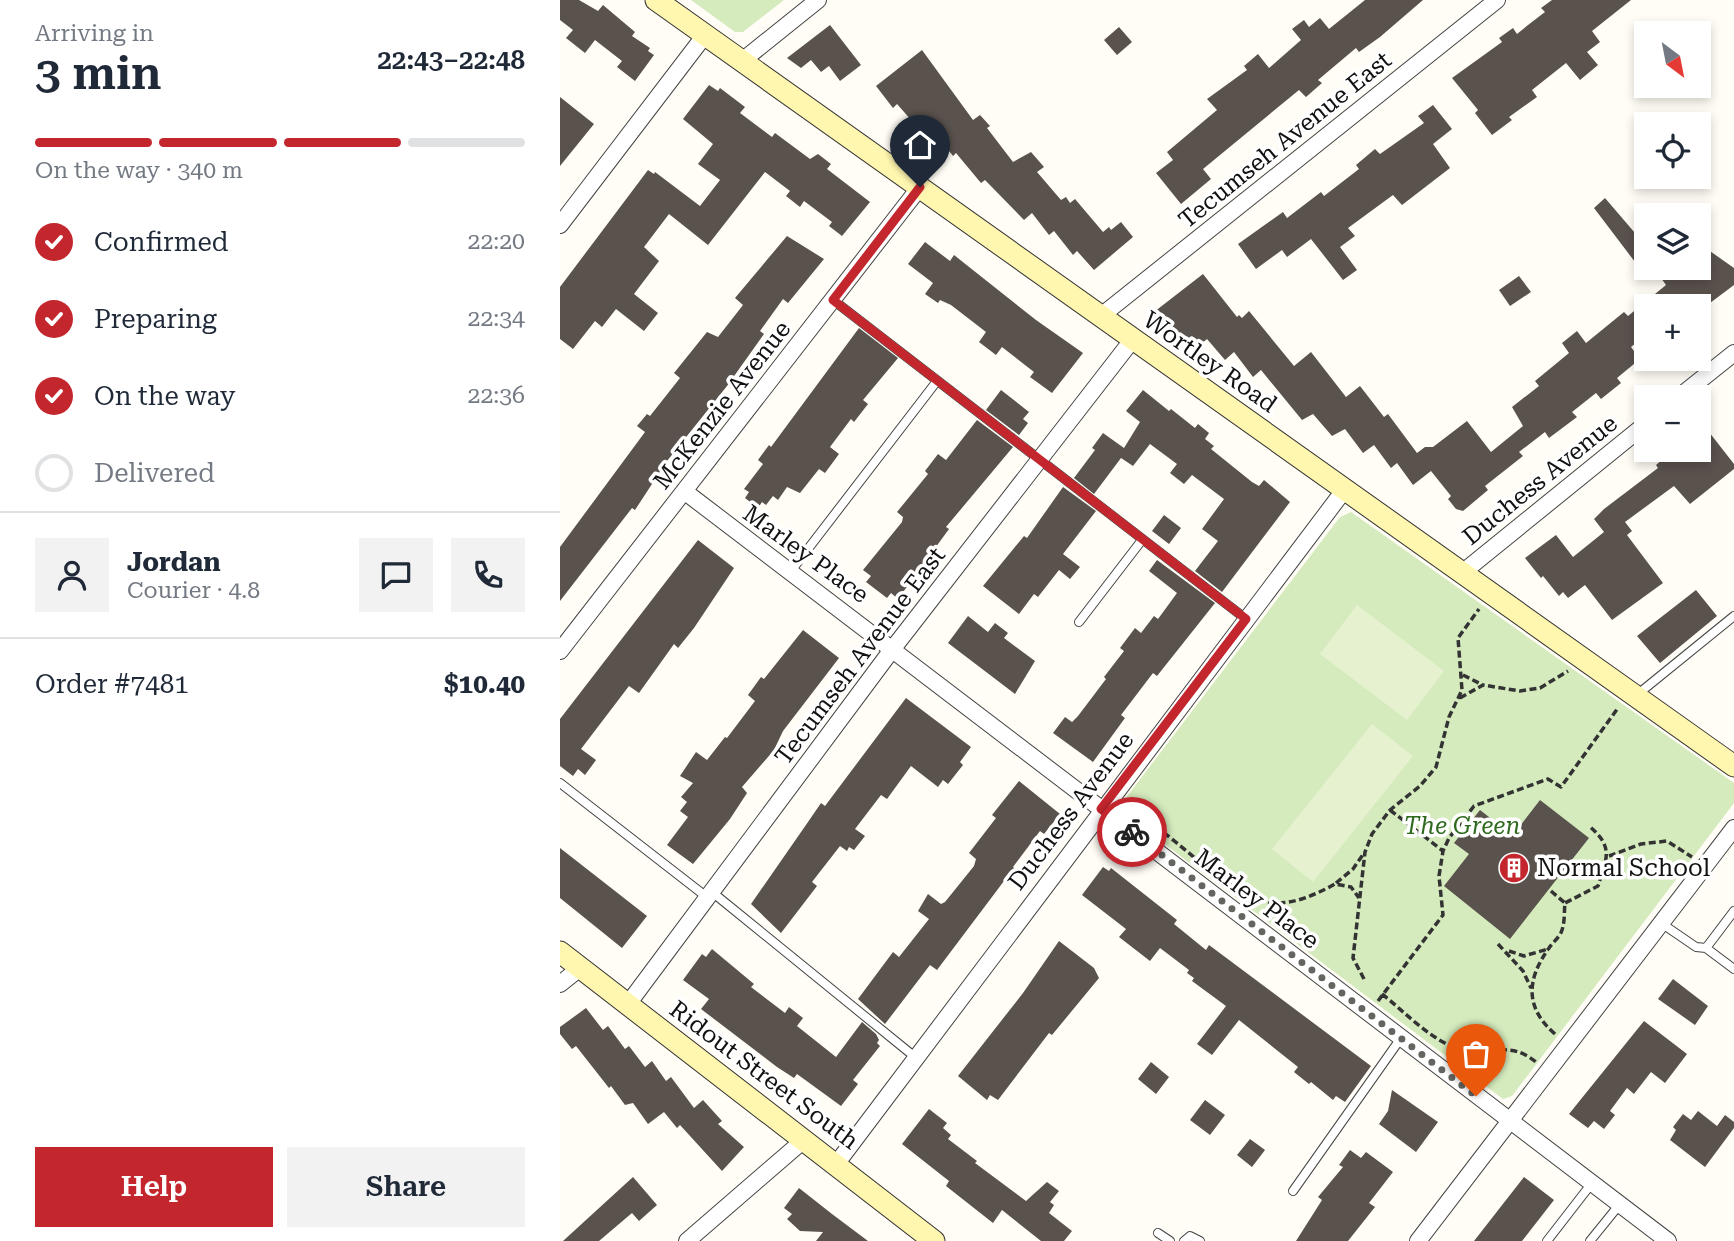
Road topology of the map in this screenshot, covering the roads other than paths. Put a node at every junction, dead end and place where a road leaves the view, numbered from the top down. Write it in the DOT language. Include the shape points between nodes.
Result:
graph roads {
  1 [pos="656,0"];
  2 [pos="818,0"];
  3 [pos="1497,0"];
  4 [pos="705,35"];
  5 [pos="742,61"];
  6 [pos="920,187"];
  7 [pos="560,225"];
  8 [pos="833,300"];
  9 [pos="1101,316"];
  10 [pos="1133,339"];
  11 [pos="1734,353"];
  12 [pos="936,381"];
  13 [pos="1694,385"];
  14 [pos="1634,434"];
  15 [pos="1039,461"];
  16 [pos="1345,489"];
  17 [pos="684,491"];
  18 [pos="1142,540"];
  19 [pos="791,571"];
  20 [pos="1462,573"];
  21 [pos="1734,616"];
  22 [pos="1246,619"];
  23 [pos="1079,622"];
  24 [pos="560,651"];
  25 [pos="891,651"];
  26 [pos="1633,694"];
  27 [pos="1734,766"];
  28 [pos="560,783"];
  29 [pos="1101,809"];
  30 [pos="1734,828"];
  31 [pos="710,895"];
  32 [pos="1734,911"];
  33 [pos="1661,923"];
  34 [pos="1706,948"];
  35 [pos="560,953"];
  36 [pos="580,968"];
  37 [pos="1734,969"];
  38 [pos="560,984"];
  39 [pos="628,1004"];
  40 [pos="1401,1038"];
  41 [pos="915,1058"];
  42 [pos="1509,1121"];
  43 [pos="805,1139"];
  44 [pos="837,1163"];
  45 [pos="1592,1183"];
  46 [pos="1293,1191"];
  47 [pos="1619,1204"];
  48 [pos="1158,1233"];
  49 [pos="687,1241"];
  50 [pos="934,1241"];
  51 [pos="1170,1241"];
  52 [pos="1184,1241"];
  53 [pos="1200,1241"];
  54 [pos="1418,1241"];
  55 [pos="1547,1241"];
  56 [pos="1590,1241"];
  57 [pos="1668,1241"];
  1 -- 4 [label="street, Wortley Road"];
  2 -- 5 [label="street"];
  3 -- 9 [label="street, Tecumseh Avenue East"];
  4 -- 5 [label="street, Wortley Road"];
  4 -- 7 [label="street"];
  5 -- 6 [label="street, Wortley Road"];
  6 -- 8 [label="street, McKenzie Avenue"];
  6 -- 9 [label="street, Wortley Road"];
  8 -- 12 [label="lane"];
  8 -- 17 [label="street, McKenzie Avenue"];
  9 -- 10 [label="street, Wortley Road"];
  10 -- 15 [label="street, Tecumseh Avenue East"];
  10 -- 16 [label="street, Wortley Road"];
  11 -- 13 [label="street"];
  12 -- 15 [label="lane"];
  12 -- 19 [label="lane"];
  14 -- 20 [label="street, Duchess Avenue"];
  15 -- 18 [label="lane"];
  15 -- 25 [label="street, Tecumseh Avenue East"];
  16 -- 20 [label="street, Wortley Road"];
  16 -- 22 [label="street, Duchess Avenue"];
  17 -- 19 [label="street, Marley Place"];
  17 -- 24 [label="street, McKenzie Avenue"];
  18 -- 22 [label="lane"];
  18 -- 23 [label="lane"];
  19 -- 25 [label="street, Marley Place" via="881,638"];
  20 -- 26 [label="street, Wortley Road"];
  21 -- 26 [label="lane"];
  22 -- 29 [label="street, Duchess Avenue"];
  25 -- 29 [label="street, Marley Place"];
  25 -- 31 [label="street, Tecumseh Avenue East"];
  26 -- 27 [label="street, Wortley Road"];
  28 -- 31 [label="lane"];
  29 -- 40 [label="street, Marley Place"];
  29 -- 41 [label="street, Duchess Avenue"];
  30 -- 33 [label="street"];
  31 -- 39 [label="street, Tecumseh Avenue East"];
  31 -- 41 [label="lane"];
  32 -- 34 [label="lane"];
  33 -- 34 [label="lane" via="1696,947"];
  33 -- 42 [label="street"];
  34 -- 37 [label="lane"];
  35 -- 36 [label="street, Ridout Street South"];
  36 -- 38 [label="street"];
  36 -- 39 [label="street, Ridout Street South"];
  39 -- 43 [label="street, Ridout Street South"];
  40 -- 42 [label="street, Marley Place"];
  40 -- 46 [label="lane"];
  41 -- 44 [label="street, Duchess Avenue"];
  42 -- 45 [label="street, Marley Place"];
  42 -- 54 [label="street"];
  43 -- 44 [label="street, Ridout Street South"];
  43 -- 49 [label="street"];
  44 -- 50 [label="street, Ridout Street South"];
  45 -- 47 [label="street, Marley Place"];
  45 -- 55 [label="lane"];
  47 -- 56 [label="lane"];
  47 -- 57 [label="street, Marley Place"];
  48 -- 51 [label="lane"];
  52 -- 53 [label="lane" via="1189,1236"];
}
